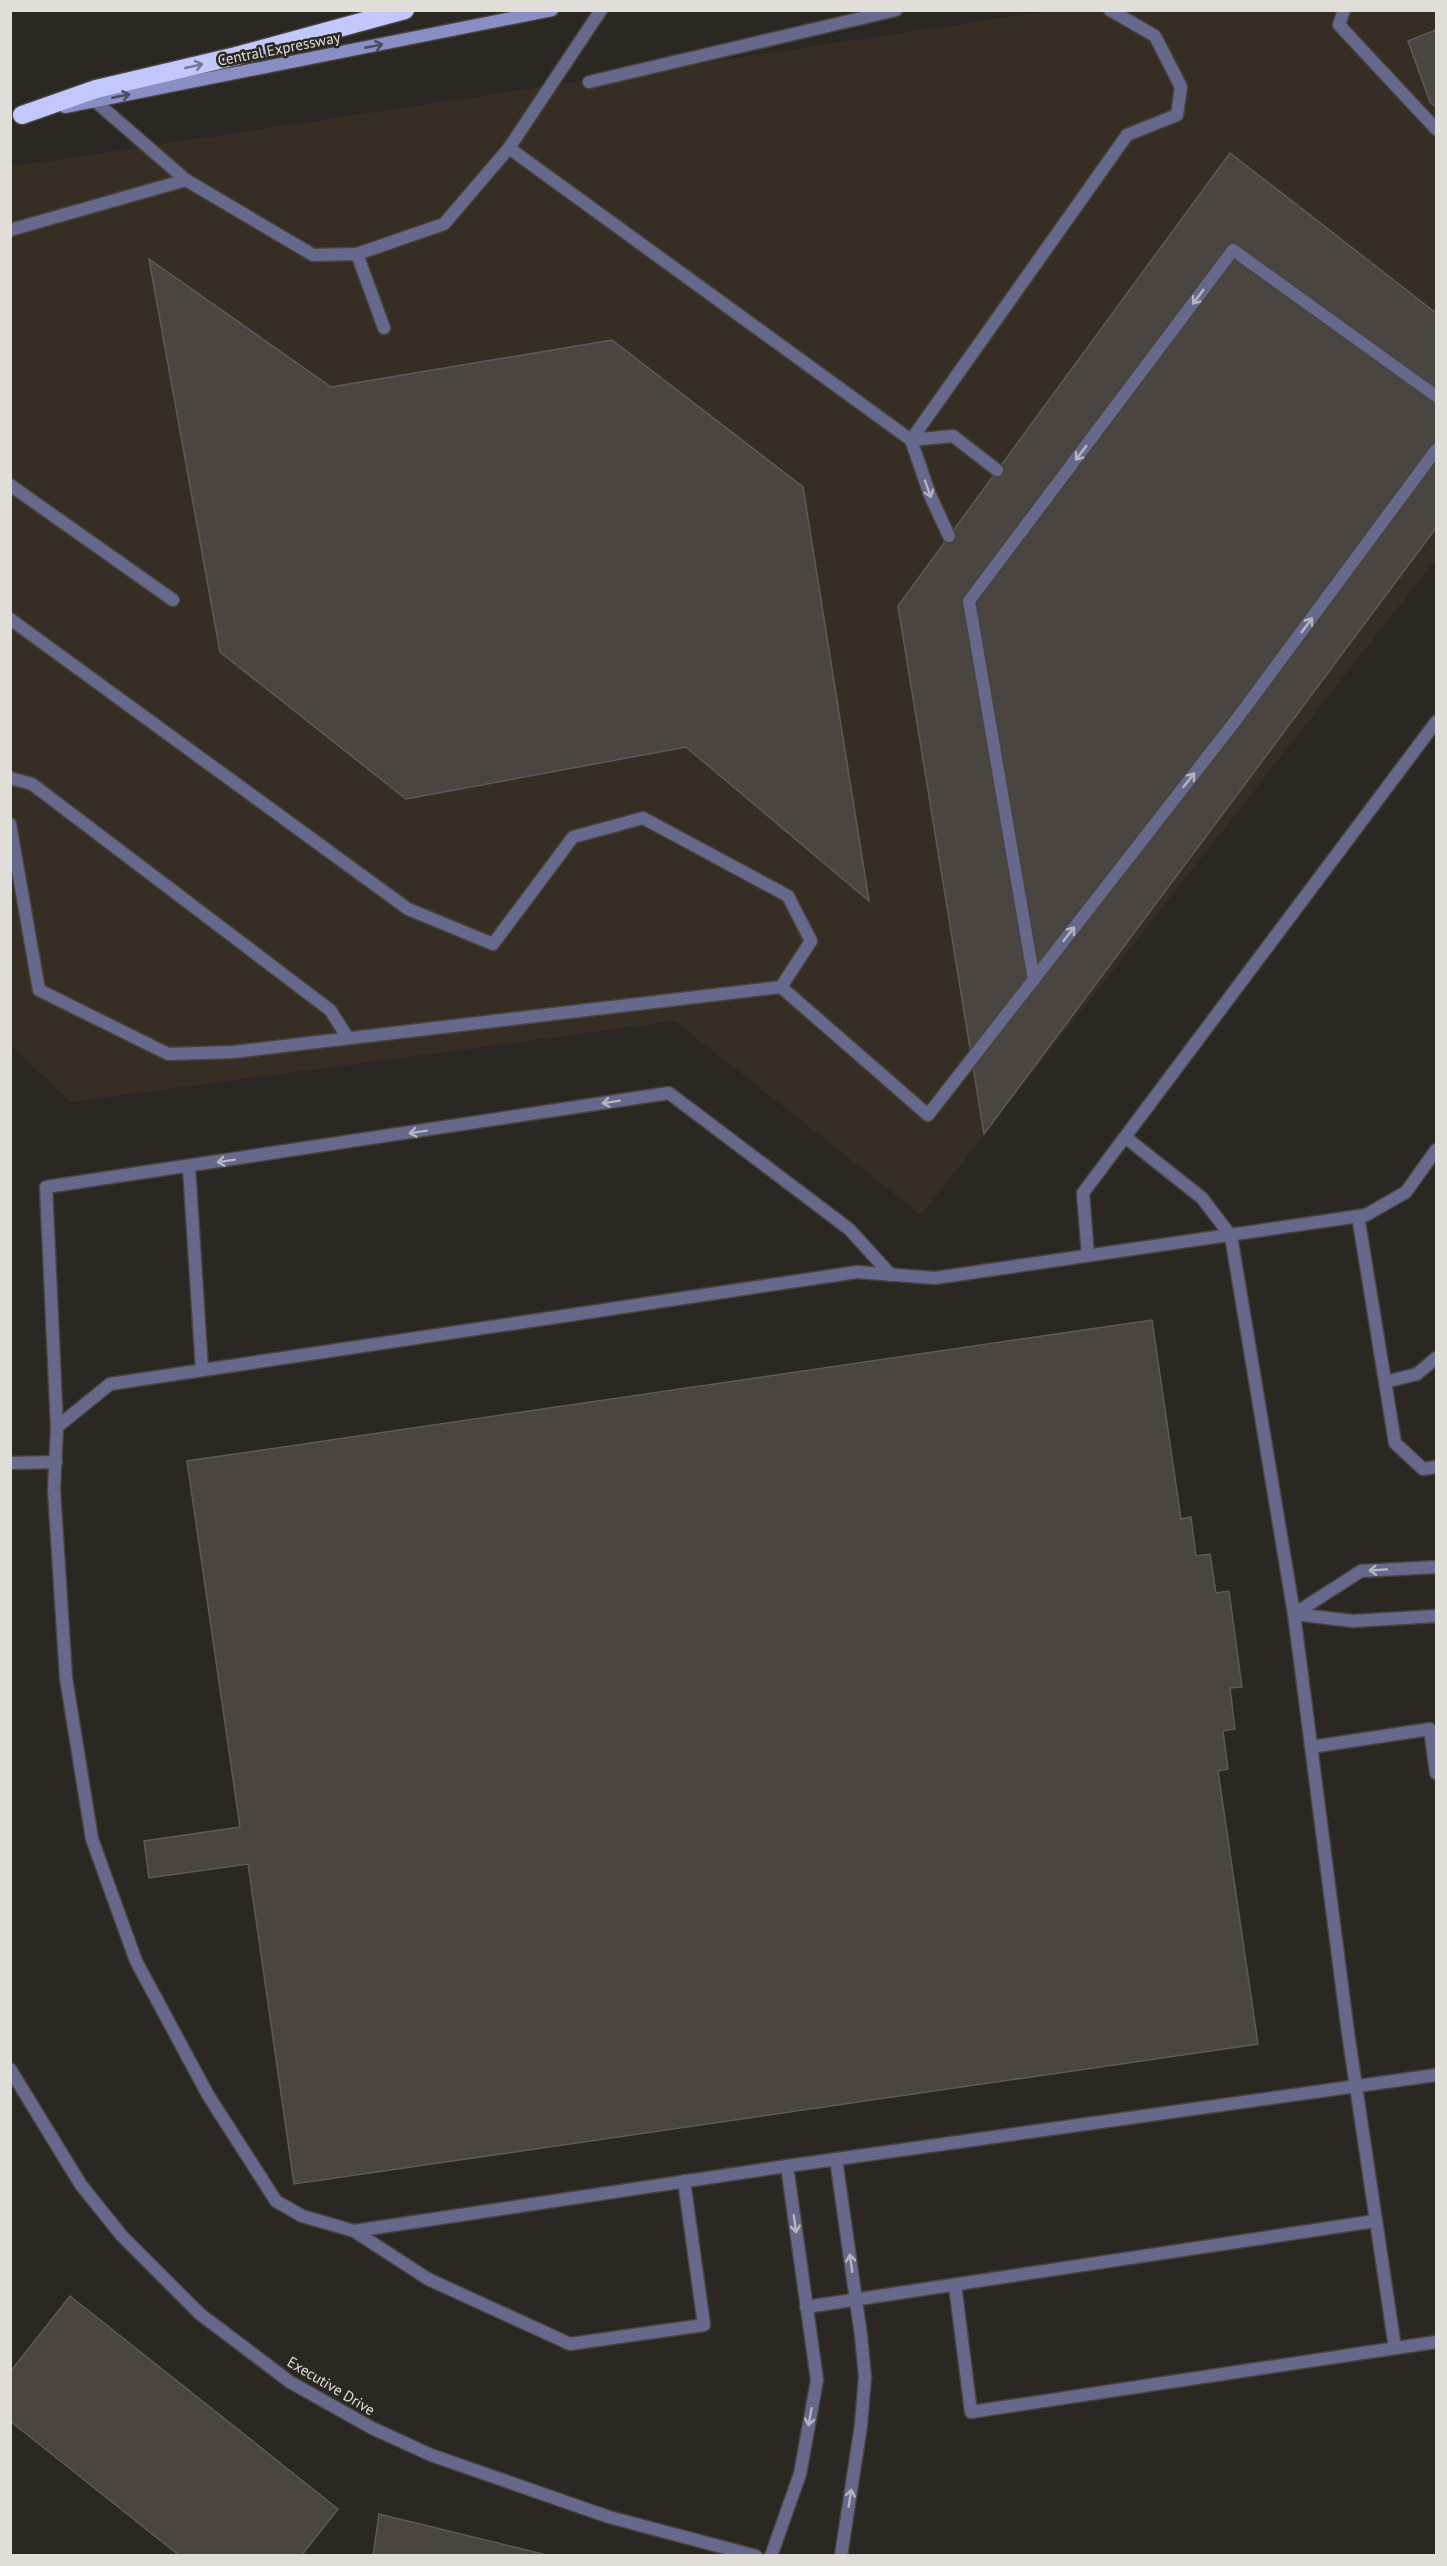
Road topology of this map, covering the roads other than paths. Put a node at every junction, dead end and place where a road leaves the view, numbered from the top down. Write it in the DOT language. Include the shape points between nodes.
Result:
graph roads {
  1 [pos="405,10"];
  2 [pos="552,10"];
  3 [pos="601,10"];
  4 [pos="896,10"];
  5 [pos="1110,10"];
  6 [pos="1344,10"];
  7 [pos="589,82"];
  8 [pos="95,101"];
  9 [pos="16,116"];
  10 [pos="1437,129"];
  11 [pos="509,148"];
  12 [pos="186,180"];
  13 [pos="10,230"];
  14 [pos="357,254"];
  15 [pos="384,328"];
  16 [pos="1437,396"];
  17 [pos="911,440"];
  18 [pos="1437,450"];
  19 [pos="997,470"];
  20 [pos="10,484"];
  21 [pos="949,536"];
  22 [pos="173,600"];
  23 [pos="10,619"];
  24 [pos="1437,722"];
  25 [pos="10,778"];
  26 [pos="10,824"];
  27 [pos="1034,980"];
  28 [pos="781,987"];
  29 [pos="348,1038"];
  30 [pos="1125,1137"];
  31 [pos="1437,1150"];
  32 [pos="189,1167"];
  33 [pos="1358,1216"];
  34 [pos="1231,1236"];
  35 [pos="1088,1255"];
  36 [pos="891,1275"];
  37 [pos="1437,1358"];
  38 [pos="202,1370"];
  39 [pos="1385,1382"];
  40 [pos="57,1427"];
  41 [pos="56,1462"];
  42 [pos="10,1463"];
  43 [pos="1437,1467"];
  44 [pos="1437,1568"];
  45 [pos="1294,1614"];
  46 [pos="1437,1616"];
  47 [pos="1311,1747"];
  48 [pos="1437,1773"];
  49 [pos="10,2069"];
  50 [pos="1437,2075"];
  51 [pos="1356,2086"];
  52 [pos="836,2159"];
  53 [pos="787,2166"];
  54 [pos="684,2181"];
  55 [pos="1375,2221"];
  56 [pos="354,2231"];
  57 [pos="955,2285"];
  58 [pos="856,2300"];
  59 [pos="806,2307"];
  60 [pos="1437,2342"];
  61 [pos="1395,2348"];
  62 [pos="756,2556"];
  63 [pos="771,2556"];
  64 [pos="841,2556"];
  9 -- 1 [label="highway, one-way" via="96,89"];
  8 -- 2 [label="main road, Central Expressway, one-way"];
  3 -- 11 [label="street"];
  4 -- 7 [label="street"];
  5 -- 17 [label="street" via="1155,36 1181,87 1178,115 1127,135"];
  6 -- 10 [label="street" via="1339,25"];
  8 -- 9 [label="main road, Central Expressway"];
  8 -- 12 [label="street"];
  11 -- 14 [label="street" via="444,224"];
  11 -- 17 [label="street"];
  12 -- 13 [label="street"];
  12 -- 14 [label="street" via="313,255"];
  14 -- 15 [label="street"];
  16 -- 27 [label="street, one-way" via="1233,250 969,601"];
  17 -- 19 [label="street" via="953,436"];
  17 -- 21 [label="street, one-way"];
  27 -- 18 [label="street, one-way" via="1236,720"];
  20 -- 22 [label="street"];
  23 -- 28 [label="street" via="408,909 493,944 573,837 643,818 788,896 812,941"];
  24 -- 30 [label="street"];
  25 -- 29 [label="street" via="32,784 330,1010"];
  26 -- 29 [label="street" via="39,990 168,1054 233,1052"];
  27 -- 28 [label="street" via="928,1115"];
  28 -- 29 [label="street"];
  30 -- 34 [label="street" via="1202,1198"];
  30 -- 35 [label="street" via="1083,1193"];
  31 -- 33 [label="street" via="1406,1192"];
  36 -- 32 [label="street, one-way" via="849,1229 669,1093"];
  32 -- 38 [label="street"];
  32 -- 40 [label="street" via="46,1187"];
  33 -- 34 [label="street"];
  33 -- 39 [label="street"];
  34 -- 35 [label="street"];
  34 -- 45 [label="street"];
  35 -- 36 [label="street" via="935,1278"];
  36 -- 38 [label="street" via="857,1272"];
  37 -- 39 [label="street" via="1416,1374"];
  38 -- 40 [label="street" via="110,1384"];
  39 -- 43 [label="street" via="1395,1443 1423,1469"];
  40 -- 41 [label="street"];
  41 -- 42 [label="street"];
  41 -- 56 [label="street" via="54,1490 66,1678 92,1839 136,1961 208,2095 276,2201 302,2216"];
  44 -- 45 [label="street, one-way" via="1361,1571"];
  45 -- 46 [label="street" via="1353,1621"];
  45 -- 47 [label="street"];
  47 -- 48 [label="street" via="1430,1729"];
  47 -- 51 [label="street"];
  49 -- 62 [label="street, Executive Drive" via="81,2185 122,2236 200,2314 290,2382 372,2428 431,2455 609,2517"];
  50 -- 51 [label="street"];
  51 -- 52 [label="street"];
  51 -- 55 [label="street"];
  52 -- 53 [label="street"];
  58 -- 52 [label="street, one-way"];
  53 -- 54 [label="street"];
  53 -- 59 [label="street, one-way"];
  54 -- 56 [label="street"];
  54 -- 56 [label="street" via="704,2325 570,2344 428,2278"];
  55 -- 57 [label="street"];
  55 -- 61 [label="street"];
  57 -- 58 [label="street"];
  57 -- 61 [label="street" via="971,2412"];
  58 -- 59 [label="street"];
  64 -- 58 [label="street, one-way" via="865,2377"];
  59 -- 63 [label="street, one-way" via="816,2380 800,2474"];
  60 -- 61 [label="street"];
}
